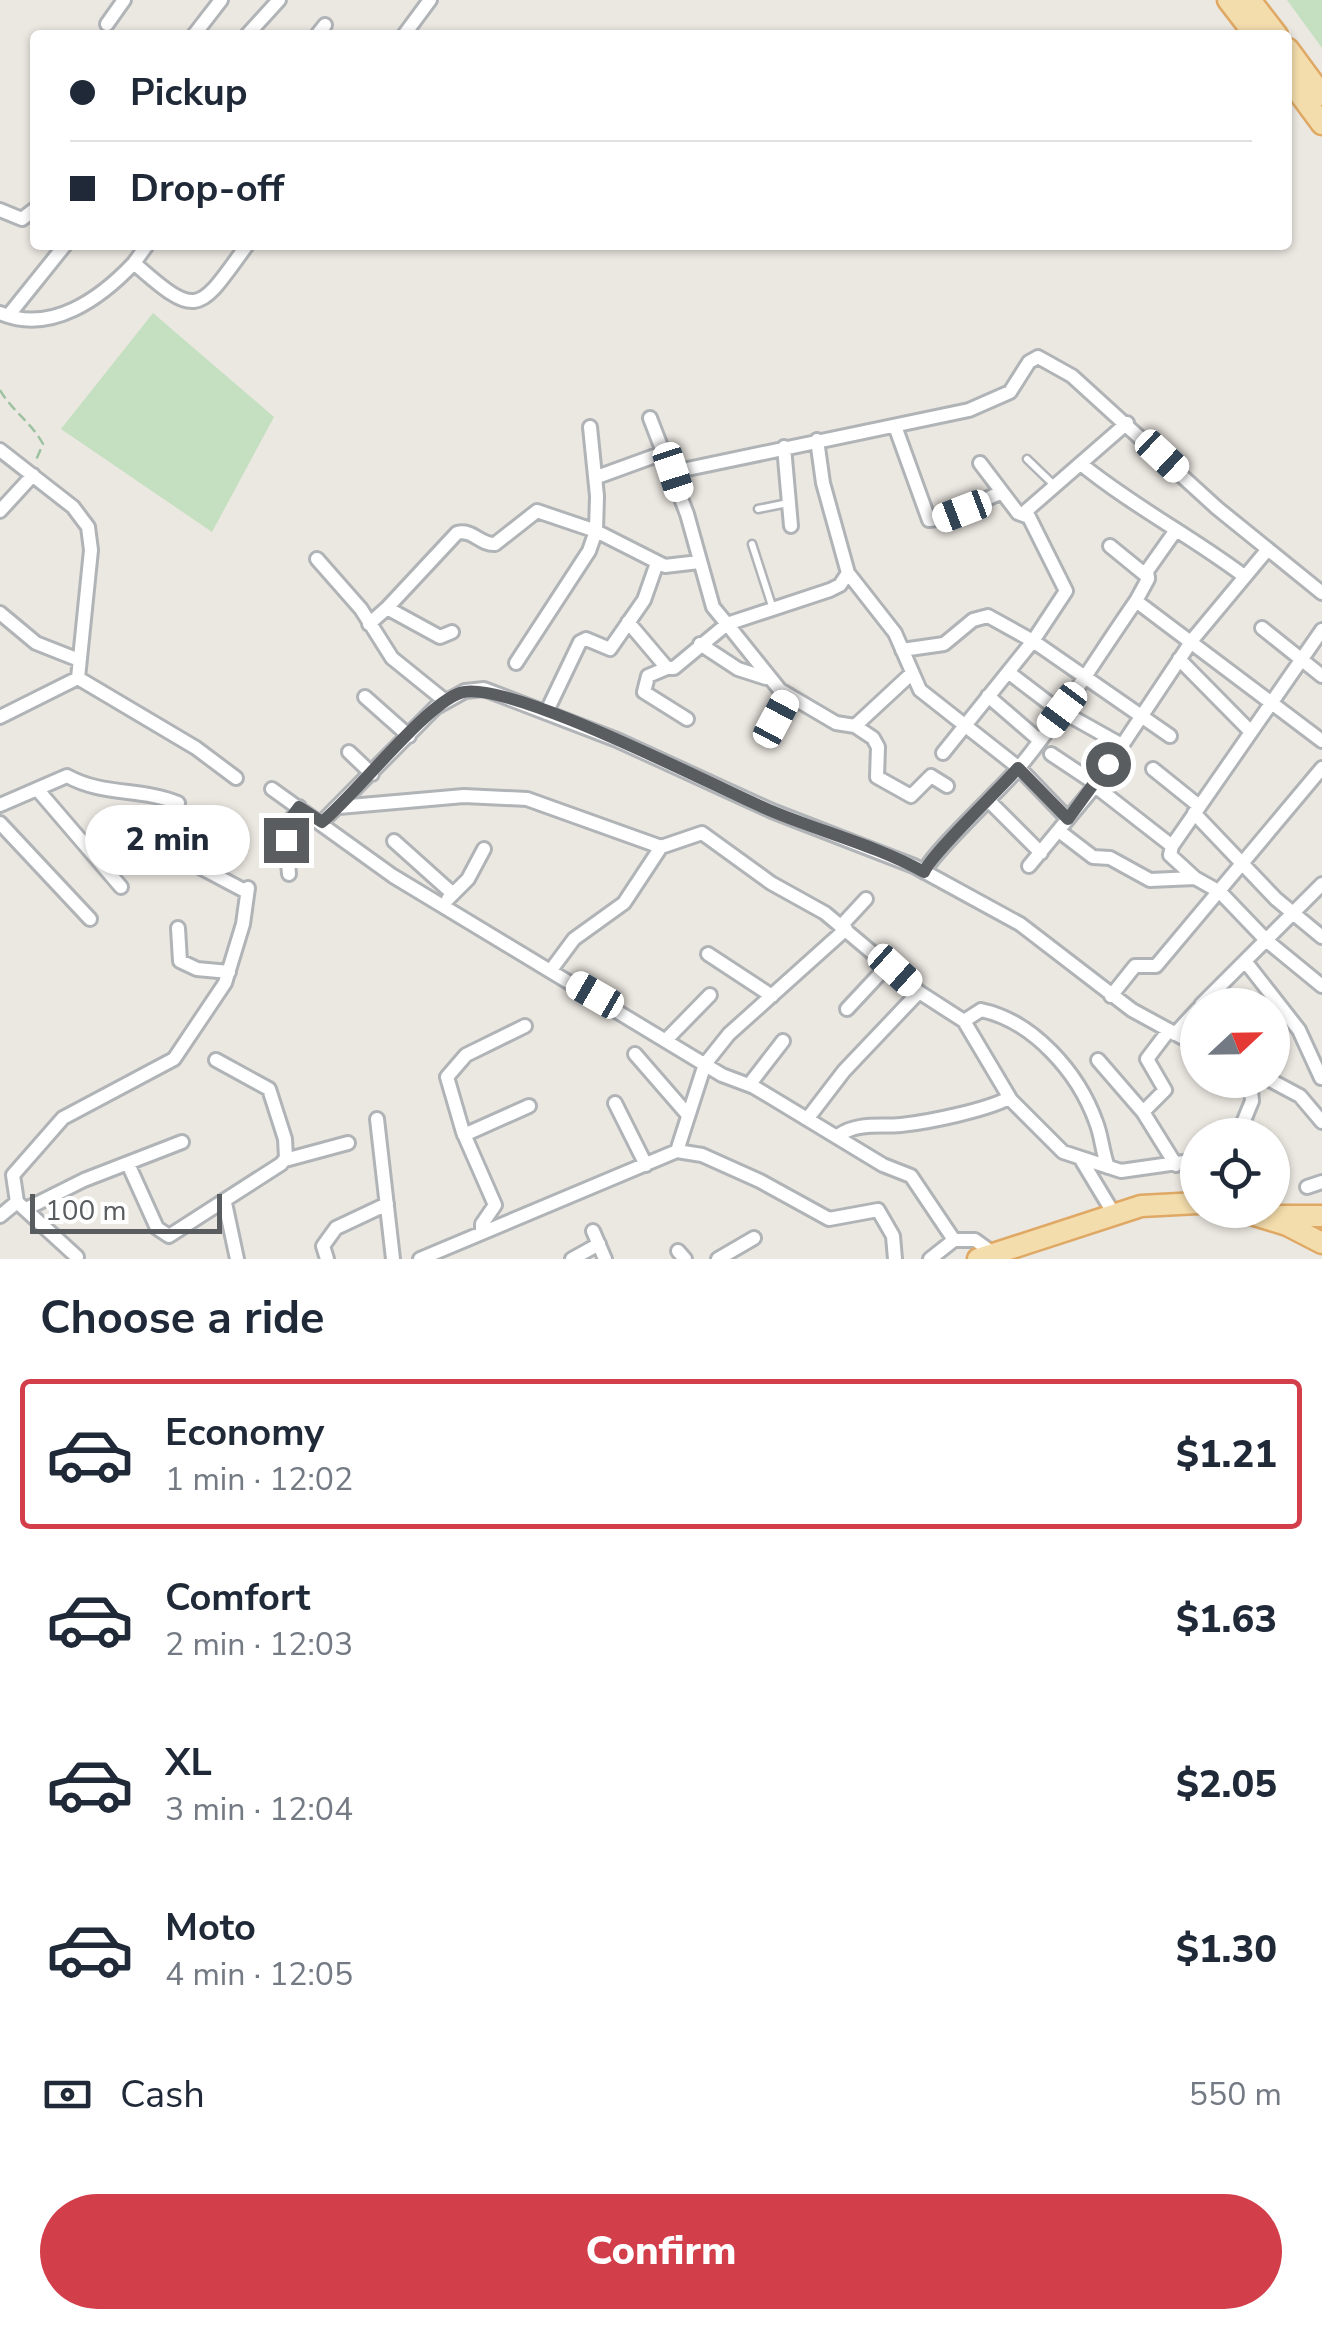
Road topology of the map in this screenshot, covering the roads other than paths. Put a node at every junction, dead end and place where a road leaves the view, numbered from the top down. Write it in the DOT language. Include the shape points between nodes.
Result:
graph roads {
  1 [pos="124,0"];
  2 [pos="221,0"];
  3 [pos="279,0"];
  4 [pos="430,0"];
  5 [pos="1228,0"];
  6 [pos="1250,0"];
  7 [pos="108,24"];
  8 [pos="198,30"];
  9 [pos="252,30"];
  10 [pos="408,30"];
  11 [pos="1251,30"];
  12 [pos="1273,30"];
  13 [pos="1292,54"];
  14 [pos="1292,83"];
  15 [pos="1322,95"];
  16 [pos="1322,124"];
  17 [pos="0,210"];
  18 [pos="30,212"];
  19 [pos="60,250"];
  20 [pos="143,250"];
  21 [pos="243,250"];
  22 [pos="134,263"];
  23 [pos="2,314"];
  24 [pos="650,418"];
  25 [pos="1127,423"];
  26 [pos="895,426"];
  27 [pos="590,427"];
  28 [pos="817,440"];
  29 [pos="784,446"];
  30 [pos="0,450"];
  31 [pos="663,453"];
  32 [pos="1027,459"];
  33 [pos="980,463"];
  34 [pos="1082,464"];
  35 [pos="30,472"];
  36 [pos="673,472"];
  37 [pos="596,477"];
  38 [pos="1055,486"];
  39 [pos="1002,492"];
  40 [pos="789,502"];
  41 [pos="758,510"];
  42 [pos="0,511"];
  43 [pos="1026,516"];
  44 [pos="791,526"];
  45 [pos="1176,530"];
  46 [pos="596,531"];
  47 [pos="752,544"];
  48 [pos="1110,546"];
  49 [pos="1268,549"];
  50 [pos="316,559"];
  51 [pos="698,562"];
  52 [pos="657,563"];
  53 [pos="848,573"];
  54 [pos="1148,576"];
  55 [pos="1244,576"];
  56 [pos="1322,592"];
  57 [pos="1136,600"];
  58 [pos="387,608"];
  59 [pos="774,609"];
  60 [pos="0,612"];
  61 [pos="628,622"];
  62 [pos="369,624"];
  63 [pos="727,624"];
  64 [pos="1262,628"];
  65 [pos="1322,630"];
  66 [pos="452,632"];
  67 [pos="1193,639"];
  68 [pos="1033,641"];
  69 [pos="700,644"];
  70 [pos="902,650"];
  71 [pos="1179,659"];
  72 [pos="1300,659"];
  73 [pos="79,660"];
  74 [pos="516,663"];
  75 [pos="668,668"];
  76 [pos="1008,672"];
  77 [pos="911,674"];
  78 [pos="1322,676"];
  79 [pos="78,678"];
  80 [pos="766,678"];
  81 [pos="1085,680"];
  82 [pos="789,695"];
  83 [pos="988,696"];
  84 [pos="365,697"];
  85 [pos="444,700"];
  86 [pos="1272,702"];
  87 [pos="1062,710"];
  88 [pos="1140,712"];
  89 [pos="546,713"];
  90 [pos="0,717"];
  91 [pos="687,719"];
  92 [pos="964,725"];
  93 [pos="855,726"];
  94 [pos="1250,731"];
  95 [pos="767,734"];
  96 [pos="409,736"];
  97 [pos="1170,736"];
  98 [pos="1039,740"];
  99 [pos="1322,741"];
  100 [pos="1120,744"];
  101 [pos="349,752"];
  102 [pos="943,753"];
  103 [pos="1051,754"];
  104 [pos="1018,768"];
  105 [pos="1153,770"];
  106 [pos="1321,772"];
  107 [pos="372,774"];
  108 [pos="236,778"];
  109 [pos="1095,785"];
  110 [pos="947,786"];
  111 [pos="36,789"];
  112 [pos="272,789"];
  113 [pos="989,802"];
  114 [pos="178,804"];
  115 [pos="0,805"];
  116 [pos="299,807"];
  117 [pos="339,807"];
  118 [pos="1197,810"];
  119 [pos="322,822"];
  120 [pos="0,823"];
  121 [pos="1063,825"];
  122 [pos="394,842"];
  123 [pos="660,846"];
  124 [pos="1172,846"];
  125 [pos="484,850"];
  126 [pos="1041,853"];
  127 [pos="1243,862"];
  128 [pos="198,866"];
  129 [pos="1028,866"];
  130 [pos="924,872"];
  131 [pos="289,874"];
  132 [pos="1195,878"];
  133 [pos="1322,884"];
  134 [pos="121,887"];
  135 [pos="1220,892"];
  136 [pos="447,899"];
  137 [pos="866,899"];
  138 [pos="1294,913"];
  139 [pos="90,919"];
  140 [pos="178,928"];
  141 [pos="843,928"];
  142 [pos="1322,937"];
  143 [pos="1267,941"];
  144 [pos="708,954"];
  145 [pos="1244,961"];
  146 [pos="888,964"];
  147 [pos="552,970"];
  148 [pos="229,972"];
  149 [pos="1322,986"];
  150 [pos="1218,988"];
  151 [pos="919,992"];
  152 [pos="710,995"];
  153 [pos="772,996"];
  154 [pos="1111,996"];
  155 [pos="846,1010"];
  156 [pos="964,1021"];
  157 [pos="1180,1025"];
  158 [pos="525,1026"];
  159 [pos="1172,1032"];
  160 [pos="1180,1036"];
  161 [pos="666,1040"];
  162 [pos="783,1041"];
  163 [pos="635,1054"];
  164 [pos="216,1060"];
  165 [pos="1098,1060"];
  166 [pos="705,1064"];
  167 [pos="1321,1078"];
  168 [pos="749,1085"];
  169 [pos="1290,1091"];
  170 [pos="1009,1098"];
  171 [pos="615,1103"];
  172 [pos="529,1106"];
  173 [pos="1143,1112"];
  174 [pos="688,1116"];
  175 [pos="808,1118"];
  176 [pos="377,1120"];
  177 [pos="1322,1122"];
  178 [pos="464,1135"];
  179 [pos="838,1135"];
  180 [pos="182,1142"];
  181 [pos="348,1143"];
  182 [pos="677,1151"];
  183 [pos="284,1160"];
  184 [pos="1082,1161"];
  185 [pos="1180,1164"];
  186 [pos="646,1165"];
  187 [pos="1176,1165"];
  188 [pos="130,1166"];
  189 [pos="1108,1168"];
  190 [pos="1322,1182"];
  191 [pos="1306,1187"];
  192 [pos="225,1203"];
  193 [pos="388,1204"];
  194 [pos="1180,1204"];
  195 [pos="22,1205"];
  196 [pos="1114,1214"];
  197 [pos="1290,1214"];
  198 [pos="0,1216"];
  199 [pos="1322,1216"];
  200 [pos="1278,1228"];
  201 [pos="1284,1228"];
  202 [pos="482,1233"];
  203 [pos="754,1238"];
  204 [pos="954,1240"];
  205 [pos="1322,1243"];
  206 [pos="985,1256"];
  207 [pos="77,1257"];
  208 [pos="1322,1257"];
  209 [pos="237,1259"];
  210 [pos="327,1259"];
  211 [pos="393,1259"];
  212 [pos="420,1259"];
  213 [pos="572,1259"];
  214 [pos="605,1259"];
  215 [pos="718,1259"];
  216 [pos="896,1259"];
  217 [pos="930,1259"];
  1 -- 7 [label="street"];
  2 -- 8 [label="street"];
  3 -- 9 [label="street"];
  4 -- 10 [label="street"];
  5 -- 11 [label="main road"];
  6 -- 12 [label="main road"];
  13 -- 15 [label="main road"];
  14 -- 16 [label="main road"];
  17 -- 18 [label="street" via="22,219"];
  19 -- 23 [label="street"];
  20 -- 22 [label="street"];
  21 -- 22 [label="street" via="201,301 169,294"];
  22 -- 23 [label="street" via="90,304 28,320"];
  24 -- 31 [label="street"];
  25 -- 26 [label="street" via="1062,369 1038,358 999,399"];
  25 -- 34 [label="street"];
  25 -- 49 [label="street"];
  26 -- 28 [label="street"];
  26 -- 39 [label="street" via="929,520"];
  27 -- 37 [label="street"];
  28 -- 29 [label="street"];
  28 -- 53 [label="street"];
  29 -- 36 [label="street"];
  29 -- 40 [label="street"];
  30 -- 35 [label="street"];
  31 -- 36 [label="street"];
  31 -- 37 [label="street"];
  32 -- 38 [label="lane"];
  33 -- 39 [label="street"];
  34 -- 38 [label="street"];
  34 -- 45 [label="street"];
  35 -- 42 [label="street"];
  35 -- 73 [label="street" via="79,512 92,538"];
  36 -- 51 [label="street"];
  37 -- 46 [label="street"];
  38 -- 43 [label="street"];
  39 -- 43 [label="street"];
  40 -- 41 [label="lane"];
  40 -- 44 [label="street"];
  43 -- 68 [label="street" via="1065,584"];
  45 -- 54 [label="street"];
  45 -- 55 [label="street"];
  46 -- 52 [label="street"];
  46 -- 58 [label="street" via="537,511 495,544 457,533"];
  46 -- 74 [label="street"];
  47 -- 59 [label="lane"];
  48 -- 54 [label="street"];
  49 -- 55 [label="street"];
  49 -- 56 [label="street"];
  50 -- 62 [label="street"];
  51 -- 52 [label="street"];
  51 -- 63 [label="street" via="712,607"];
  52 -- 61 [label="street"];
  53 -- 59 [label="street" via="840,585"];
  53 -- 70 [label="street"];
  54 -- 57 [label="street"];
  55 -- 67 [label="street"];
  57 -- 67 [label="street"];
  57 -- 81 [label="street"];
  58 -- 62 [label="street"];
  58 -- 66 [label="street" via="440,637"];
  59 -- 63 [label="street"];
  60 -- 73 [label="street" via="36,643"];
  61 -- 75 [label="street"];
  61 -- 89 [label="street" via="610,648 580,642"];
  62 -- 85 [label="street" via="392,658"];
  63 -- 69 [label="street"];
  63 -- 80 [label="street"];
  64 -- 72 [label="street"];
  65 -- 72 [label="street"];
  67 -- 71 [label="street"];
  67 -- 86 [label="street"];
  68 -- 70 [label="street" via="988,616 944,644"];
  68 -- 76 [label="street"];
  68 -- 81 [label="street"];
  69 -- 75 [label="street"];
  69 -- 80 [label="street" via="738,670"];
  70 -- 77 [label="street"];
  71 -- 88 [label="street"];
  71 -- 94 [label="street"];
  72 -- 78 [label="street"];
  72 -- 86 [label="street"];
  73 -- 79 [label="street"];
  75 -- 91 [label="street" via="648,676 644,692"];
  76 -- 83 [label="street"];
  76 -- 87 [label="street"];
  77 -- 92 [label="street" via="920,690"];
  77 -- 93 [label="street"];
  79 -- 90 [label="street"];
  79 -- 108 [label="street"];
  80 -- 82 [label="street"];
  81 -- 87 [label="street"];
  81 -- 88 [label="street"];
  82 -- 93 [label="street" via="836,723"];
  82 -- 95 [label="street"];
  83 -- 92 [label="street"];
  83 -- 98 [label="street"];
  84 -- 96 [label="street"];
  85 -- 89 [label="street" via="484,690"];
  85 -- 96 [label="street"];
  86 -- 94 [label="street"];
  86 -- 99 [label="street"];
  87 -- 98 [label="street"];
  87 -- 100 [label="street"];
  88 -- 97 [label="street"];
  88 -- 100 [label="street"];
  89 -- 130 [label="street"];
  92 -- 102 [label="street"];
  92 -- 104 [label="street"];
  93 -- 110 [label="street" via="878,744 877,777 913,796 931,776"];
  94 -- 118 [label="street"];
  96 -- 107 [label="street"];
  98 -- 104 [label="street"];
  100 -- 109 [label="street"];
  101 -- 107 [label="street"];
  103 -- 109 [label="street"];
  104 -- 113 [label="street"];
  104 -- 121 [label="street"];
  105 -- 118 [label="street"];
  106 -- 127 [label="street"];
  107 -- 117 [label="street"];
  109 -- 121 [label="street"];
  109 -- 124 [label="street"];
  111 -- 114 [label="street" via="67,776 103,792 158,795"];
  111 -- 115 [label="street"];
  111 -- 134 [label="street"];
  112 -- 116 [label="street"];
  113 -- 126 [label="street"];
  113 -- 130 [label="street" via="929,859"];
  116 -- 119 [label="street"];
  116 -- 131 [label="street" via="286,830"];
  117 -- 119 [label="street"];
  117 -- 123 [label="street" via="464,796 527,798"];
  118 -- 124 [label="street"];
  118 -- 127 [label="street"];
  119 -- 136 [label="street" via="393,876"];
  120 -- 139 [label="street"];
  121 -- 126 [label="street"];
  121 -- 132 [label="street" via="1094,857 1110,858 1150,880"];
  122 -- 136 [label="street"];
  123 -- 141 [label="street" via="695,833 710,836"];
  123 -- 147 [label="street" via="624,903 574,938"];
  124 -- 132 [label="street" via="1170,855"];
  125 -- 136 [label="street"];
  126 -- 129 [label="street"];
  127 -- 135 [label="street"];
  127 -- 138 [label="street"];
  128 -- 148 [label="street" via="248,890"];
  130 -- 154 [label="street" via="1020,924"];
  132 -- 135 [label="street"];
  133 -- 138 [label="street"];
  135 -- 143 [label="street"];
  135 -- 154 [label="street" via="1156,966 1135,966"];
  136 -- 147 [label="street"];
  137 -- 141 [label="street"];
  138 -- 142 [label="street"];
  138 -- 143 [label="street"];
  140 -- 148 [label="street" via="180,961"];
  141 -- 146 [label="street"];
  141 -- 153 [label="street"];
  143 -- 145 [label="street"];
  143 -- 149 [label="street"];
  144 -- 153 [label="street"];
  145 -- 150 [label="street"];
  145 -- 167 [label="street" via="1299,1030"];
  146 -- 151 [label="street"];
  146 -- 155 [label="street"];
  147 -- 161 [label="street"];
  148 -- 195 [label="street" via="174,1059 54,1125 13,1175"];
  151 -- 156 [label="street"];
  151 -- 175 [label="street"];
  152 -- 161 [label="street"];
  153 -- 166 [label="street"];
  154 -- 159 [label="street"];
  156 -- 170 [label="street"];
  156 -- 189 [label="street" via="982,1010 1000,1014 1044,1042 1092,1112"];
  157 -- 159 [label="street"];
  158 -- 178 [label="street" via="466,1055 446,1077"];
  159 -- 160 [label="street"];
  159 -- 173 [label="street" via="1147,1059 1166,1090"];
  161 -- 166 [label="street"];
  162 -- 168 [label="street"];
  163 -- 174 [label="street"];
  164 -- 183 [label="street" via="269,1089 285,1139"];
  165 -- 173 [label="street"];
  166 -- 168 [label="street"];
  166 -- 174 [label="street"];
  168 -- 175 [label="street"];
  169 -- 177 [label="street"];
  170 -- 179 [label="street" via="980,1112 873,1124"];
  170 -- 184 [label="street" via="1063,1152"];
  171 -- 186 [label="street"];
  172 -- 178 [label="street"];
  173 -- 187 [label="street"];
  174 -- 182 [label="street"];
  175 -- 179 [label="street"];
  176 -- 193 [label="street"];
  178 -- 202 [label="street" via="495,1206"];
  179 -- 204 [label="street" via="911,1176"];
  180 -- 188 [label="street"];
  181 -- 183 [label="street"];
  182 -- 186 [label="street"];
  182 -- 216 [label="street" via="702,1155 833,1220 878,1210 893,1236"];
  183 -- 192 [label="street"];
  184 -- 189 [label="street"];
  184 -- 196 [label="street"];
  185 -- 187 [label="street"];
  186 -- 202 [label="street"];
  187 -- 189 [label="street"];
  188 -- 192 [label="street" via="158,1228 170,1236"];
  188 -- 195 [label="street"];
  190 -- 191 [label="street"];
  192 -- 209 [label="street"];
  193 -- 210 [label="street" via="336,1228 323,1246"];
  193 -- 211 [label="street"];
  194 -- 196 [label="main road"];
  195 -- 198 [label="street"];
  195 -- 207 [label="street"];
  196 -- 206 [label="main road"];
  197 -- 199 [label="main road"];
  200 -- 208 [label="main road"];
  201 -- 205 [label="main road"];
  202 -- 212 [label="street"];
  203 -- 215 [label="street"];
  204 -- 206 [label="street" via="975,1240"];
  204 -- 217 [label="street"];
  213 -- 214 [label="street" via="596,1237"];
}
